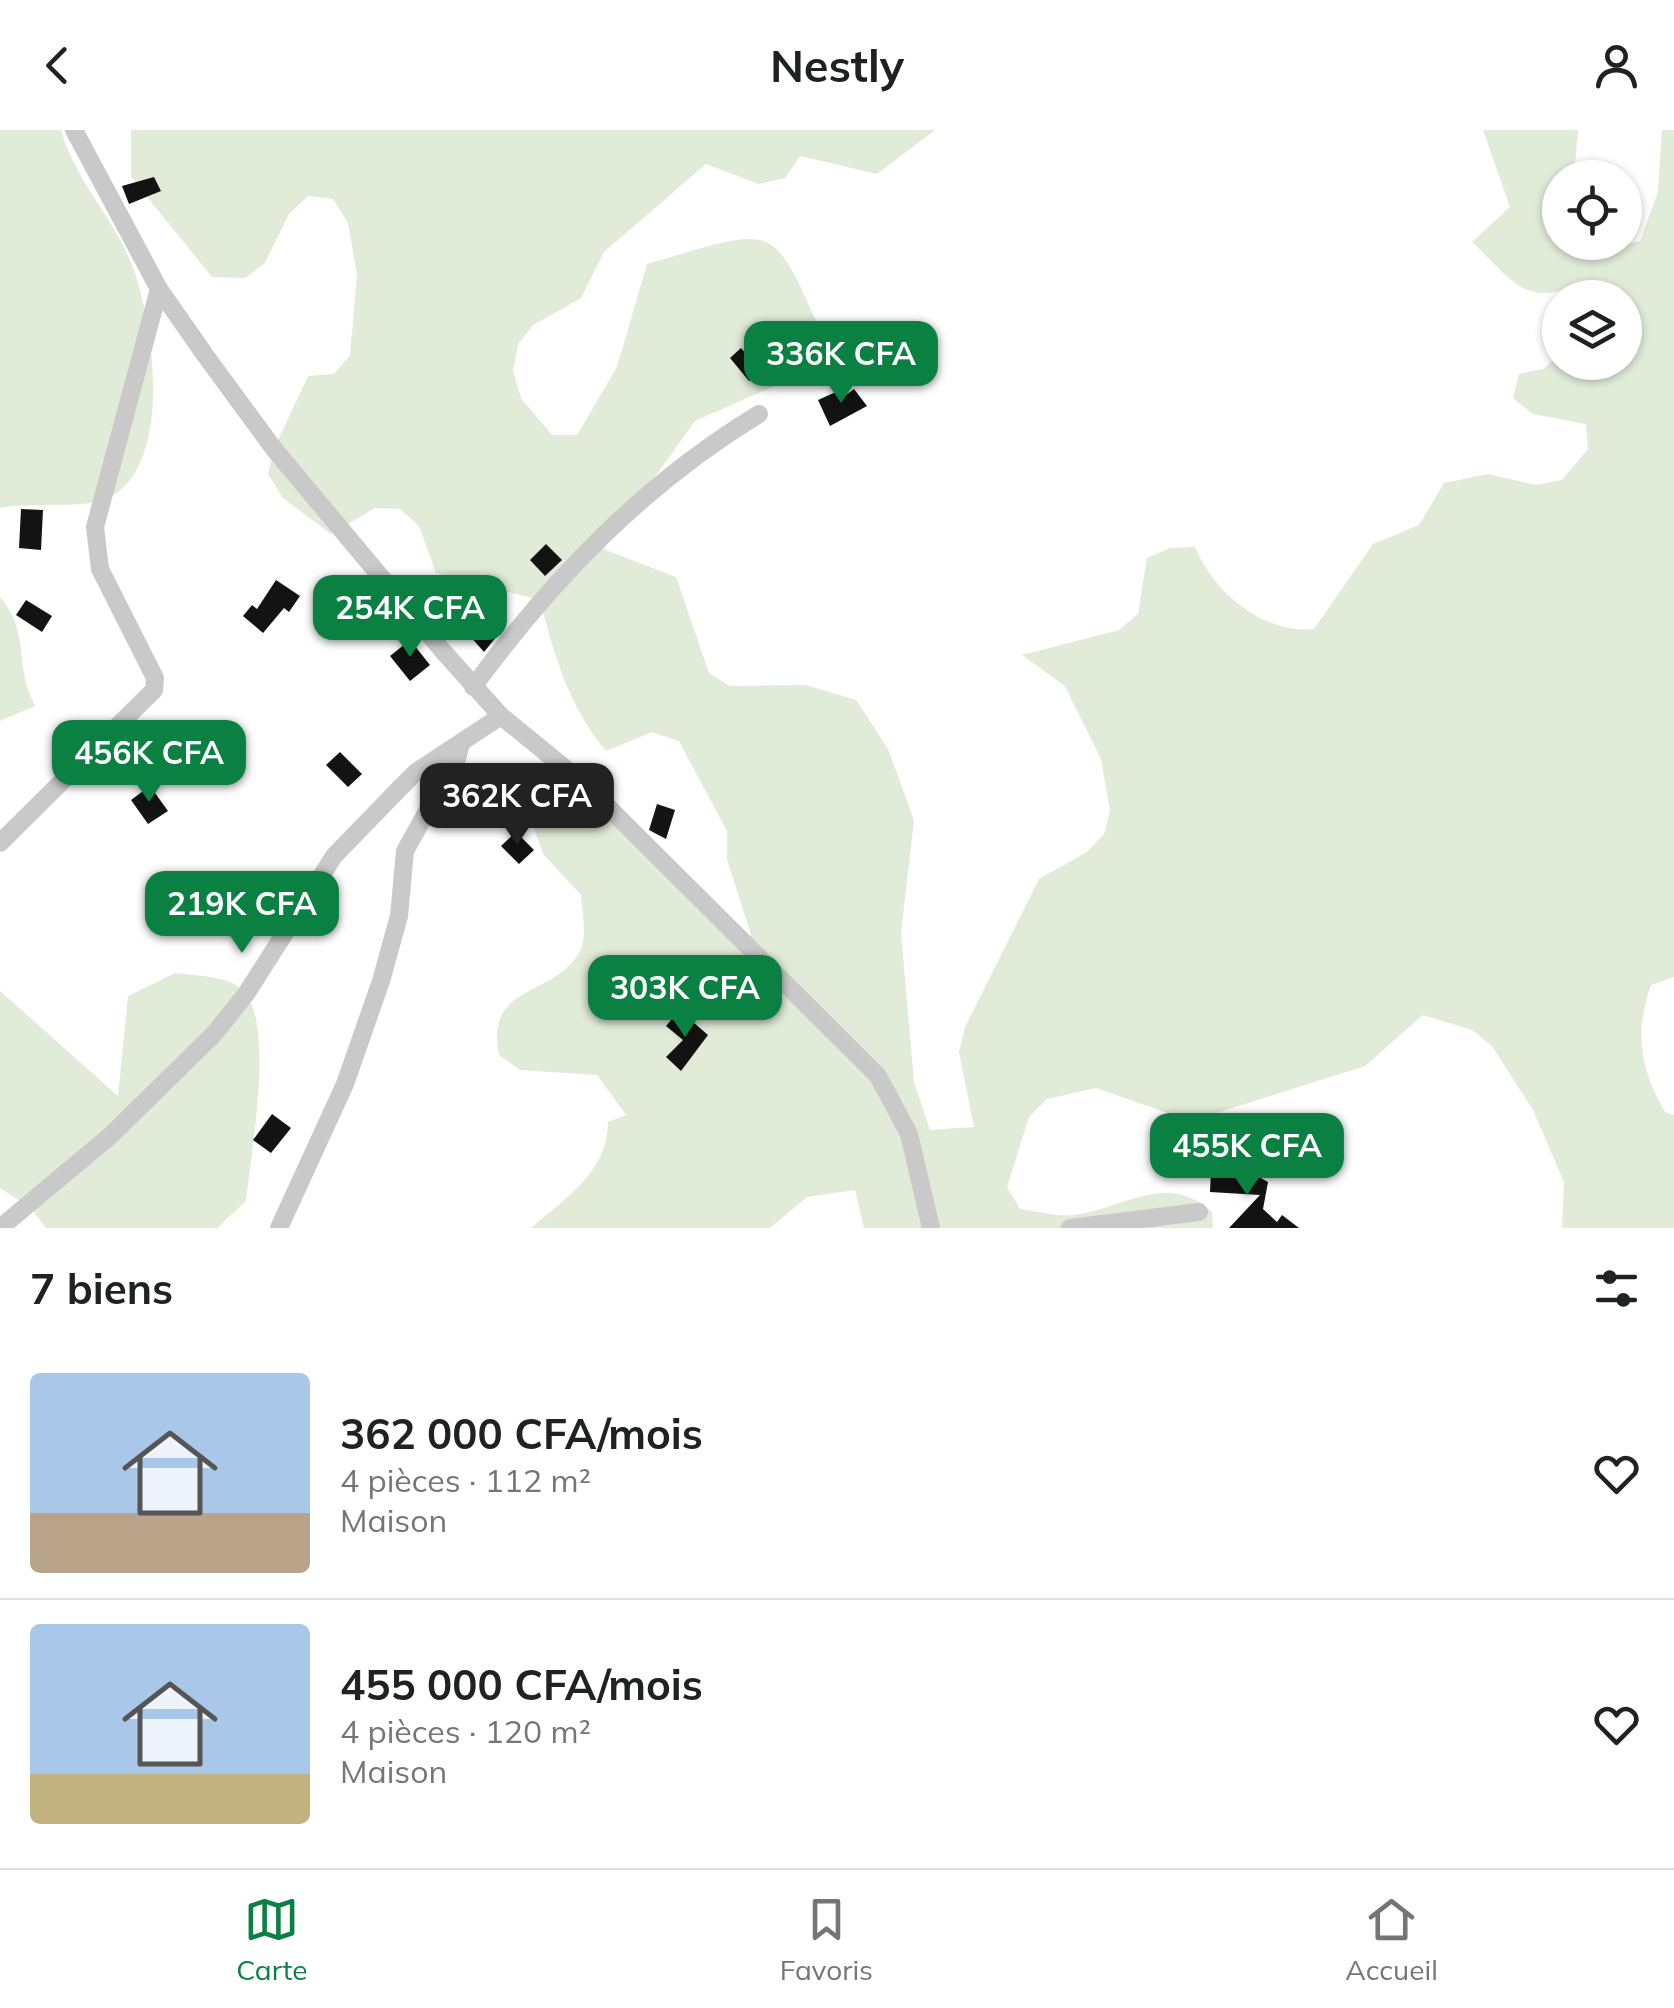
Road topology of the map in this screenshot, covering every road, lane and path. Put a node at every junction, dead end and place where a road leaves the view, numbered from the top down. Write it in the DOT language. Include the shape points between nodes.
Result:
graph roads {
  1 [pos="74,130"];
  2 [pos="159,288"];
  3 [pos="760,414"];
  4 [pos="473,687"];
  5 [pos="501,716"];
  6 [pos="460,744"];
  7 [pos="0,843"];
  8 [pos="1199,1212"];
  9 [pos="0,1228"];
  10 [pos="279,1228"];
  11 [pos="931,1228"];
  12 [pos="1070,1228"];
  1 -- 2 [label="street"];
  2 -- 4 [label="street" via="274,450"];
  2 -- 7 [label="street" via="95,527 100,569 156,678 154,690"];
  3 -- 4 [label="street" via="624,513 513,633"];
  4 -- 5 [label="street"];
  5 -- 6 [label="street"];
  5 -- 11 [label="street" via="587,786 862,1056 892,1095 909,1134"];
  6 -- 9 [label="street" via="416,772 334,856 214,1034 110,1136"];
  6 -- 10 [label="street" via="451,780 406,852 399,916 381,981 344,1084"];
  8 -- 12 [label="street"];
}
